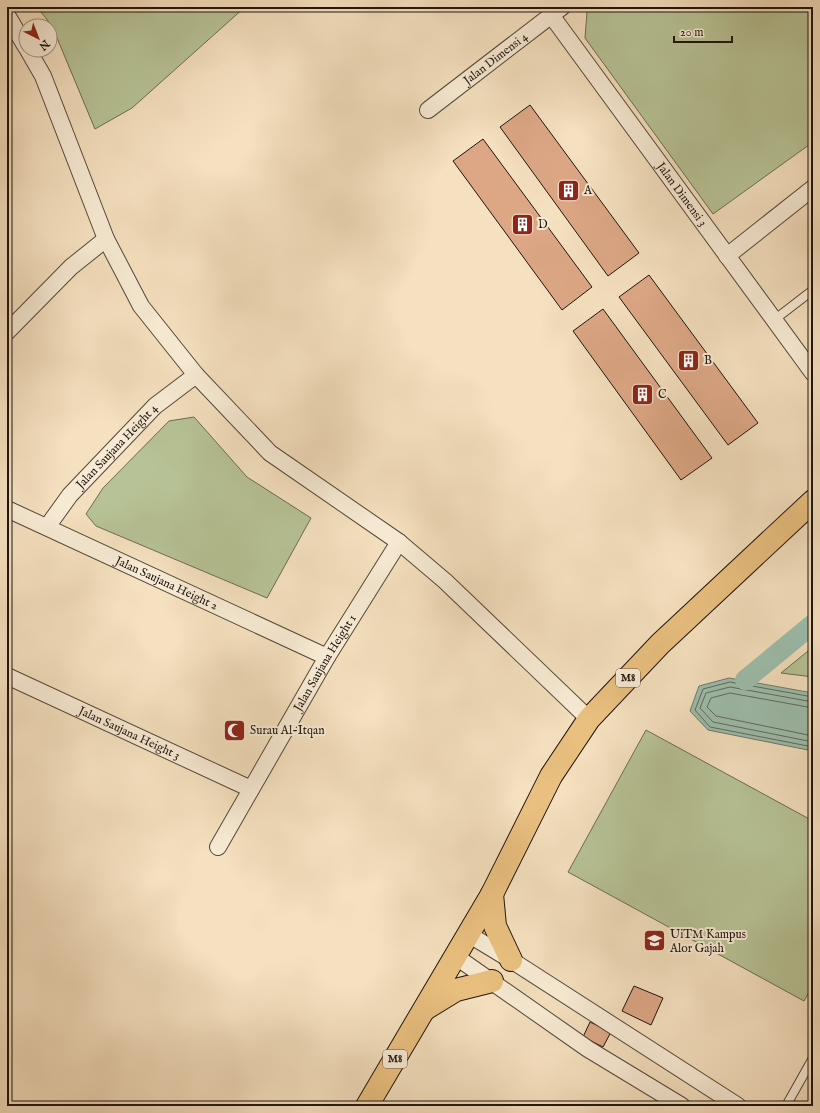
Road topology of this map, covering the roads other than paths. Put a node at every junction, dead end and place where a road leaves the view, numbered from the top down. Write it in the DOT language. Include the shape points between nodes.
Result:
graph roads {
  1 [pos="557,11"];
  2 [pos="7,15"];
  3 [pos="18,34"];
  4 [pos="33,58"];
  5 [pos="428,110"];
  6 [pos="813,188"];
  7 [pos="106,239"];
  8 [pos="727,256"];
  9 [pos="813,290"];
  10 [pos="774,320"];
  11 [pos="7,332"];
  12 [pos="813,373"];
  13 [pos="196,375"];
  14 [pos="813,501"];
  15 [pos="7,509"];
  16 [pos="47,527"];
  17 [pos="399,542"];
  18 [pos="327,657"];
  19 [pos="7,676"];
  20 [pos="589,719"];
  21 [pos="251,789"];
  22 [pos="218,847"];
  23 [pos="492,894"];
  24 [pos="468,934"];
  25 [pos="455,956"];
  26 [pos="511,960"];
  27 [pos="492,981"];
  28 [pos="423,1011"];
  29 [pos="813,1058"];
  30 [pos="367,1106"];
  31 [pos="682,1106"];
  32 [pos="738,1106"];
  33 [pos="786,1106"];
  1 -- 5 [label="street, Jalan Dimensi 4"];
  1 -- 8 [label="street, Jalan Dimensi 3"];
  2 -- 3 [label="street"];
  4 -- 7 [label="street" via="43,76"];
  6 -- 8 [label="street"];
  7 -- 11 [label="street" via="71,268"];
  7 -- 13 [label="street" via="141,306"];
  8 -- 10 [label="street, Jalan Dimensi 3"];
  9 -- 10 [label="lane"];
  10 -- 12 [label="street, Jalan Dimensi 3"];
  13 -- 16 [label="street, Jalan Saujana Height 4" via="155,406 70,495"];
  13 -- 17 [label="street" via="270,453"];
  14 -- 20 [label="main road, M8" via="660,644"];
  15 -- 16 [label="street, Jalan Saujana Height 2"];
  16 -- 18 [label="street, Jalan Saujana Height 2"];
  17 -- 18 [label="street, Jalan Saujana Height 1"];
  17 -- 20 [label="street" via="445,581"];
  18 -- 21 [label="street, Jalan Saujana Height 1"];
  19 -- 21 [label="street, Jalan Saujana Height 3"];
  20 -- 23 [label="main road, M8" via="551,776"];
  21 -- 22 [label="street, Jalan Saujana Height 1"];
  23 -- 24 [label="main road, M8"];
  23 -- 26 [label="main road" via="495,926"];
  24 -- 25 [label="main road, M8"];
  24 -- 26 [label="street"];
  25 -- 27 [label="street"];
  25 -- 28 [label="main road, M8"];
  26 -- 32 [label="street"];
  27 -- 28 [label="main road" via="456,990"];
  27 -- 31 [label="street" via="588,1049"];
  28 -- 30 [label="main road, M8"];
  29 -- 33 [label="lane"];
}
